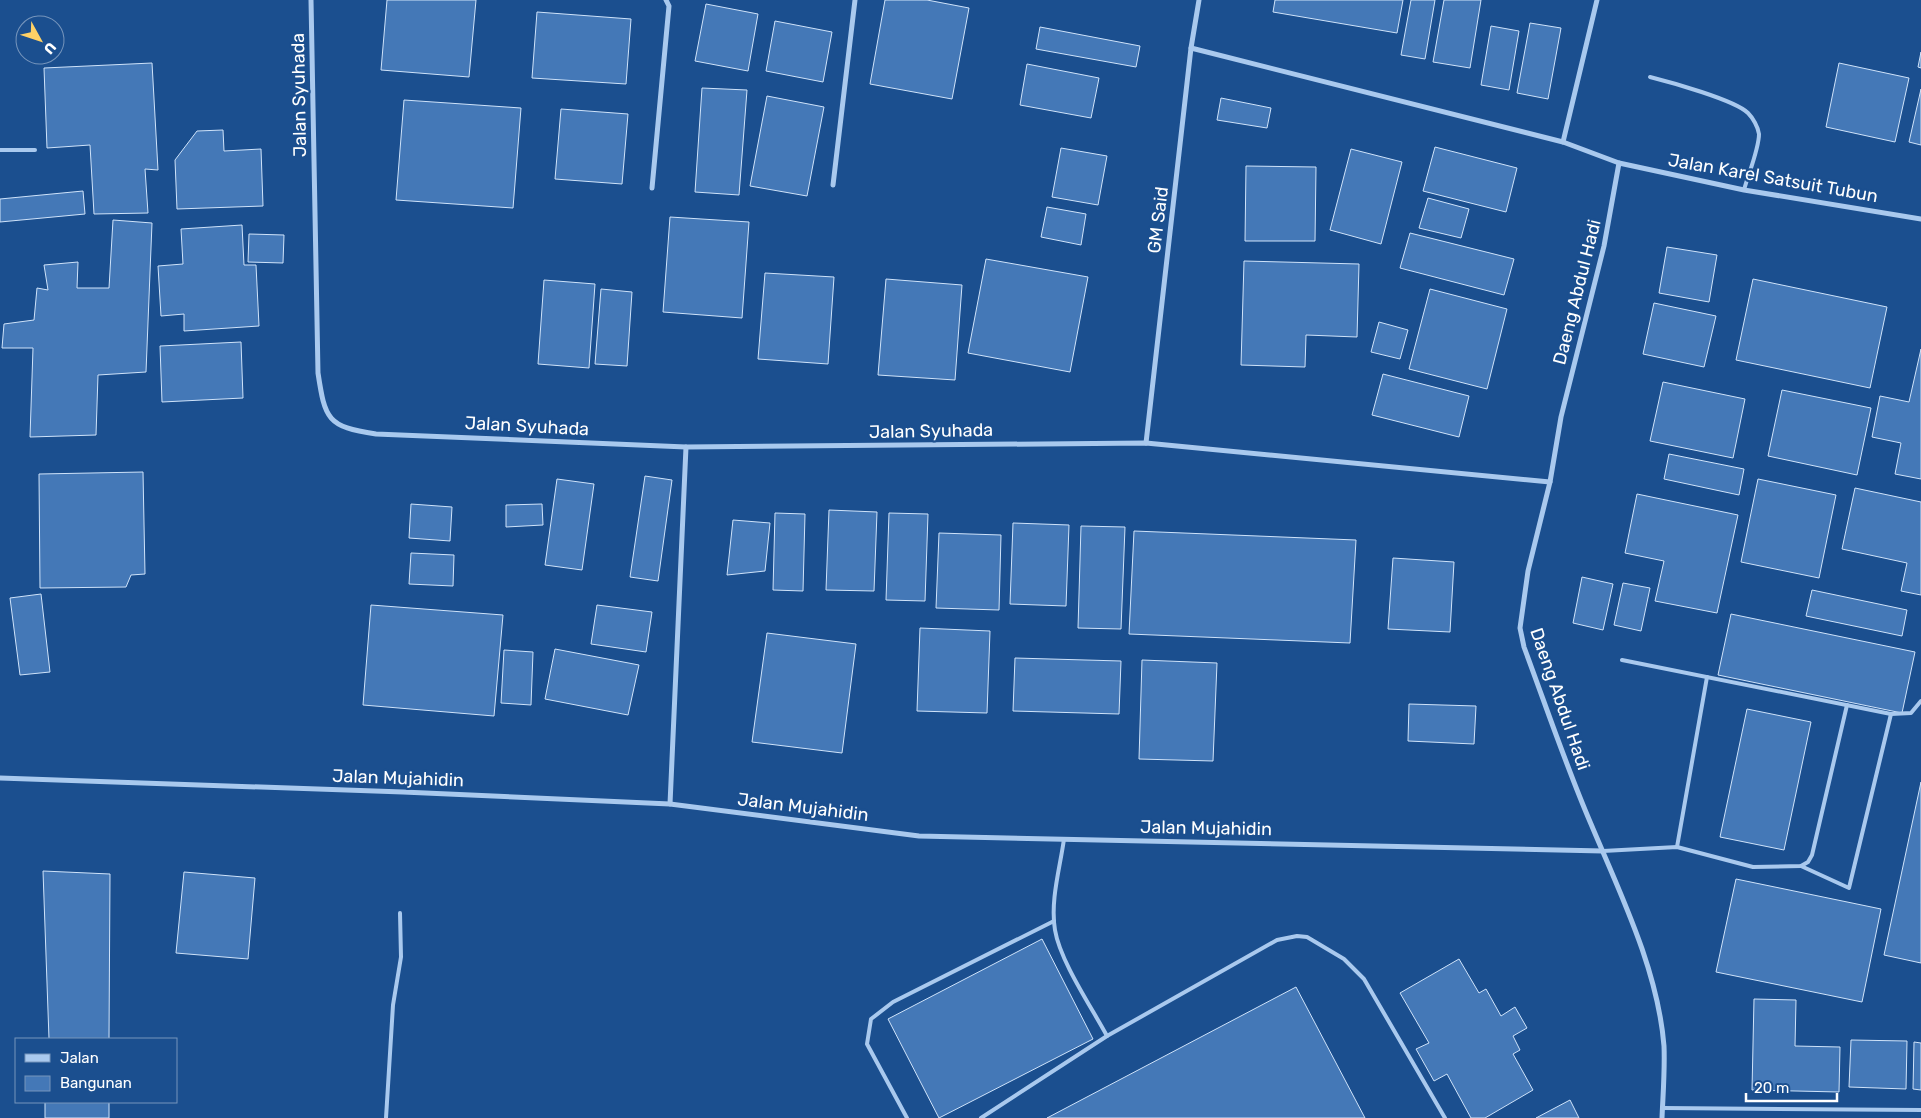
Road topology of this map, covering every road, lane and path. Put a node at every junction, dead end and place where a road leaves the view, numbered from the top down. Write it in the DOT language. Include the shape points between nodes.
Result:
graph roads {
  1 [pos="311,0"];
  2 [pos="666,0"];
  3 [pos="855,0"];
  4 [pos="1199,0"];
  5 [pos="1597,0"];
  6 [pos="1191,48"];
  7 [pos="1650,77"];
  8 [pos="1562,142"];
  9 [pos="0,150"];
  10 [pos="35,150"];
  11 [pos="1620,163"];
  12 [pos="833,186"];
  13 [pos="652,188"];
  14 [pos="1744,190"];
  15 [pos="1921,219"];
  16 [pos="1146,443"];
  17 [pos="686,447"];
  18 [pos="1550,482"];
  19 [pos="1622,660"];
  20 [pos="1707,677"];
  21 [pos="1921,701"];
  22 [pos="1847,705"];
  23 [pos="1890,714"];
  24 [pos="0,778"];
  25 [pos="670,804"];
  26 [pos="1064,839"];
  27 [pos="1677,847"];
  28 [pos="1603,851"];
  29 [pos="1801,866"];
  30 [pos="400,913"];
  31 [pos="1054,921"];
  32 [pos="1107,1036"];
  33 [pos="1662,1108"];
  34 [pos="1921,1110"];
  35 [pos="386,1118"];
  36 [pos="908,1118"];
  37 [pos="981,1118"];
  38 [pos="1444,1118"];
  39 [pos="1662,1118"];
  1 -- 17 [label="street, Jalan Syuhada" via="318,373 324,409 352,431 376,434"];
  2 -- 13 [label="street" via="669,6"];
  3 -- 12 [label="street"];
  4 -- 6 [label="street, GM Said"];
  5 -- 8 [label="street"];
  6 -- 8 [label="street, Jalan Karel Satsuit Tubun"];
  6 -- 16 [label="street, GM Said"];
  7 -- 14 [label="lane" via="1748,112 1759,134"];
  8 -- 11 [label="street, Jalan Karel Satsuit Tubun"];
  9 -- 10 [label="lane"];
  11 -- 14 [label="street, Jalan Karel Satsuit Tubun"];
  11 -- 18 [label="street, Daeng Abdul Hadi" via="1604,246 1561,417"];
  14 -- 15 [label="street, Jalan Karel Satsuit Tubun"];
  16 -- 17 [label="street, Jalan Syuhada"];
  16 -- 18 [label="street, Jalan Syuhada"];
  17 -- 25 [label="street"];
  18 -- 28 [label="street, Daeng Abdul Hadi" via="1528,571 1520,628 1572,776"];
  19 -- 20 [label="lane"];
  20 -- 22 [label="lane"];
  20 -- 27 [label="lane"];
  21 -- 23 [label="lane" via="1911,713"];
  22 -- 23 [label="lane"];
  22 -- 29 [label="lane" via="1812,855"];
  23 -- 29 [label="lane" via="1849,888"];
  24 -- 25 [label="street, Jalan Mujahidin"];
  25 -- 26 [label="street, Jalan Mujahidin" via="919,836"];
  26 -- 28 [label="street, Jalan Mujahidin"];
  26 -- 31 [label="lane"];
  27 -- 28 [label="lane"];
  27 -- 29 [label="lane" via="1753,867"];
  28 -- 33 [label="street, Daeng Abdul Hadi" via="1630,916 1658,1009 1664,1046"];
  30 -- 35 [label="lane" via="401,956 391,1030"];
  31 -- 32 [label="lane" via="1061,951"];
  31 -- 36 [label="lane" via="894,1002 871,1019 867,1044"];
  32 -- 37 [label="lane"];
  32 -- 38 [label="lane" via="1277,940 1307,937 1344,959 1364,980"];
  33 -- 34 [label="lane"];
  33 -- 39 [label="street, Daeng Abdul Hadi"];
}
